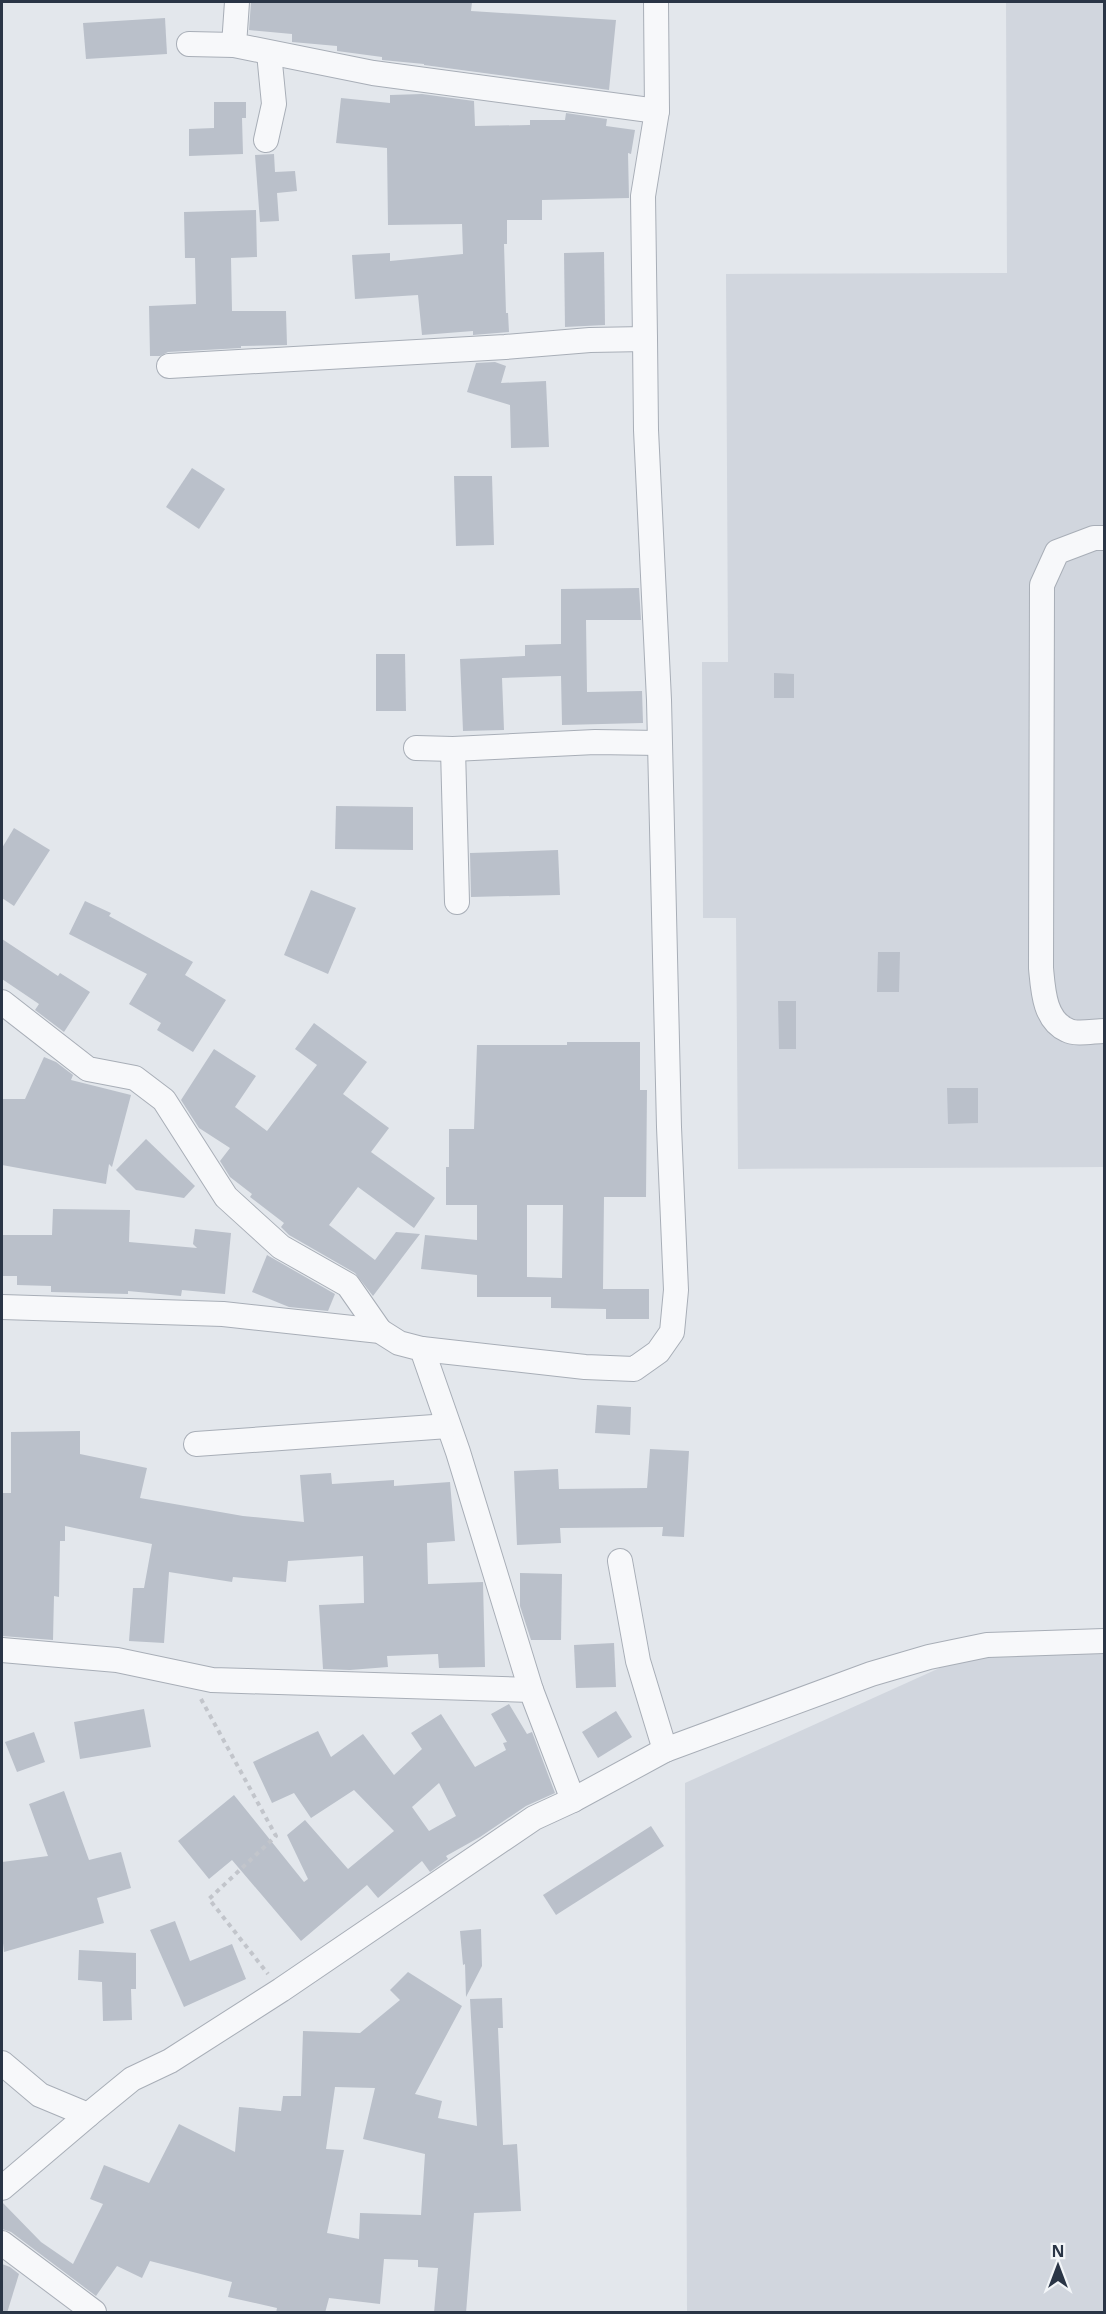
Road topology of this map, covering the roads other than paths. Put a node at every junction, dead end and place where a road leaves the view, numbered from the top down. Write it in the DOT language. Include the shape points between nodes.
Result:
graph roads {
  1 [pos="237,2"];
  2 [pos="656,2"];
  3 [pos="189,44"];
  4 [pos="234,45"];
  5 [pos="269,53"];
  6 [pos="657,111"];
  7 [pos="266,140"];
  8 [pos="645,339"];
  9 [pos="169,366"];
  10 [pos="1104,538"];
  11 [pos="659,743"];
  12 [pos="416,748"];
  13 [pos="453,749"];
  14 [pos="457,902"];
  15 [pos="2,1002"];
  16 [pos="1104,1031"];
  17 [pos="2,1306"];
  18 [pos="380,1331"];
  19 [pos="422,1349"];
  20 [pos="448,1426"];
  21 [pos="196,1444"];
  22 [pos="620,1561"];
  23 [pos="1104,1641"];
  24 [pos="2,1650"];
  25 [pos="531,1690"];
  26 [pos="665,1750"];
  27 [pos="573,1800"];
  28 [pos="2,2063"];
  29 [pos="88,2115"];
  30 [pos="2,2188"];
  31 [pos="2,2242"];
  32 [pos="94,2313"];
  1 -- 4 [label="street"];
  2 -- 6 [label="street"];
  3 -- 4 [label="street"];
  4 -- 5 [label="street"];
  5 -- 6 [label="street" via="373,73"];
  5 -- 7 [label="street" via="274,105"];
  6 -- 8 [label="street" via="643,196"];
  8 -- 9 [label="street"];
  8 -- 11 [label="street"];
  10 -- 16 [label="street" via="1057,552 1042,585 1041,968 1045,1002 1056,1022 1068,1031"];
  11 -- 13 [label="street"];
  11 -- 19 [label="street" via="676,1290 672,1332 658,1352 634,1369"];
  12 -- 13 [label="street"];
  13 -- 14 [label="street"];
  15 -- 18 [label="street" via="88,1069 135,1078 164,1100 226,1197 281,1247 348,1285"];
  17 -- 18 [label="street" via="223,1314"];
  18 -- 19 [label="street" via="399,1343"];
  19 -- 20 [label="street"];
  20 -- 21 [label="street"];
  20 -- 25 [label="street"];
  22 -- 26 [label="street" via="638,1661"];
  23 -- 26 [label="street" via="987,1645 929,1657 871,1674"];
  24 -- 25 [label="street" via="117,1660 212,1680"];
  25 -- 27 [label="street"];
  26 -- 27 [label="street"];
  27 -- 29 [label="street" via="534,1818 281,1990 170,2061 132,2079"];
  28 -- 29 [label="street" via="40,2095"];
  29 -- 30 [label="street"];
  31 -- 32 [label="street"];
}
